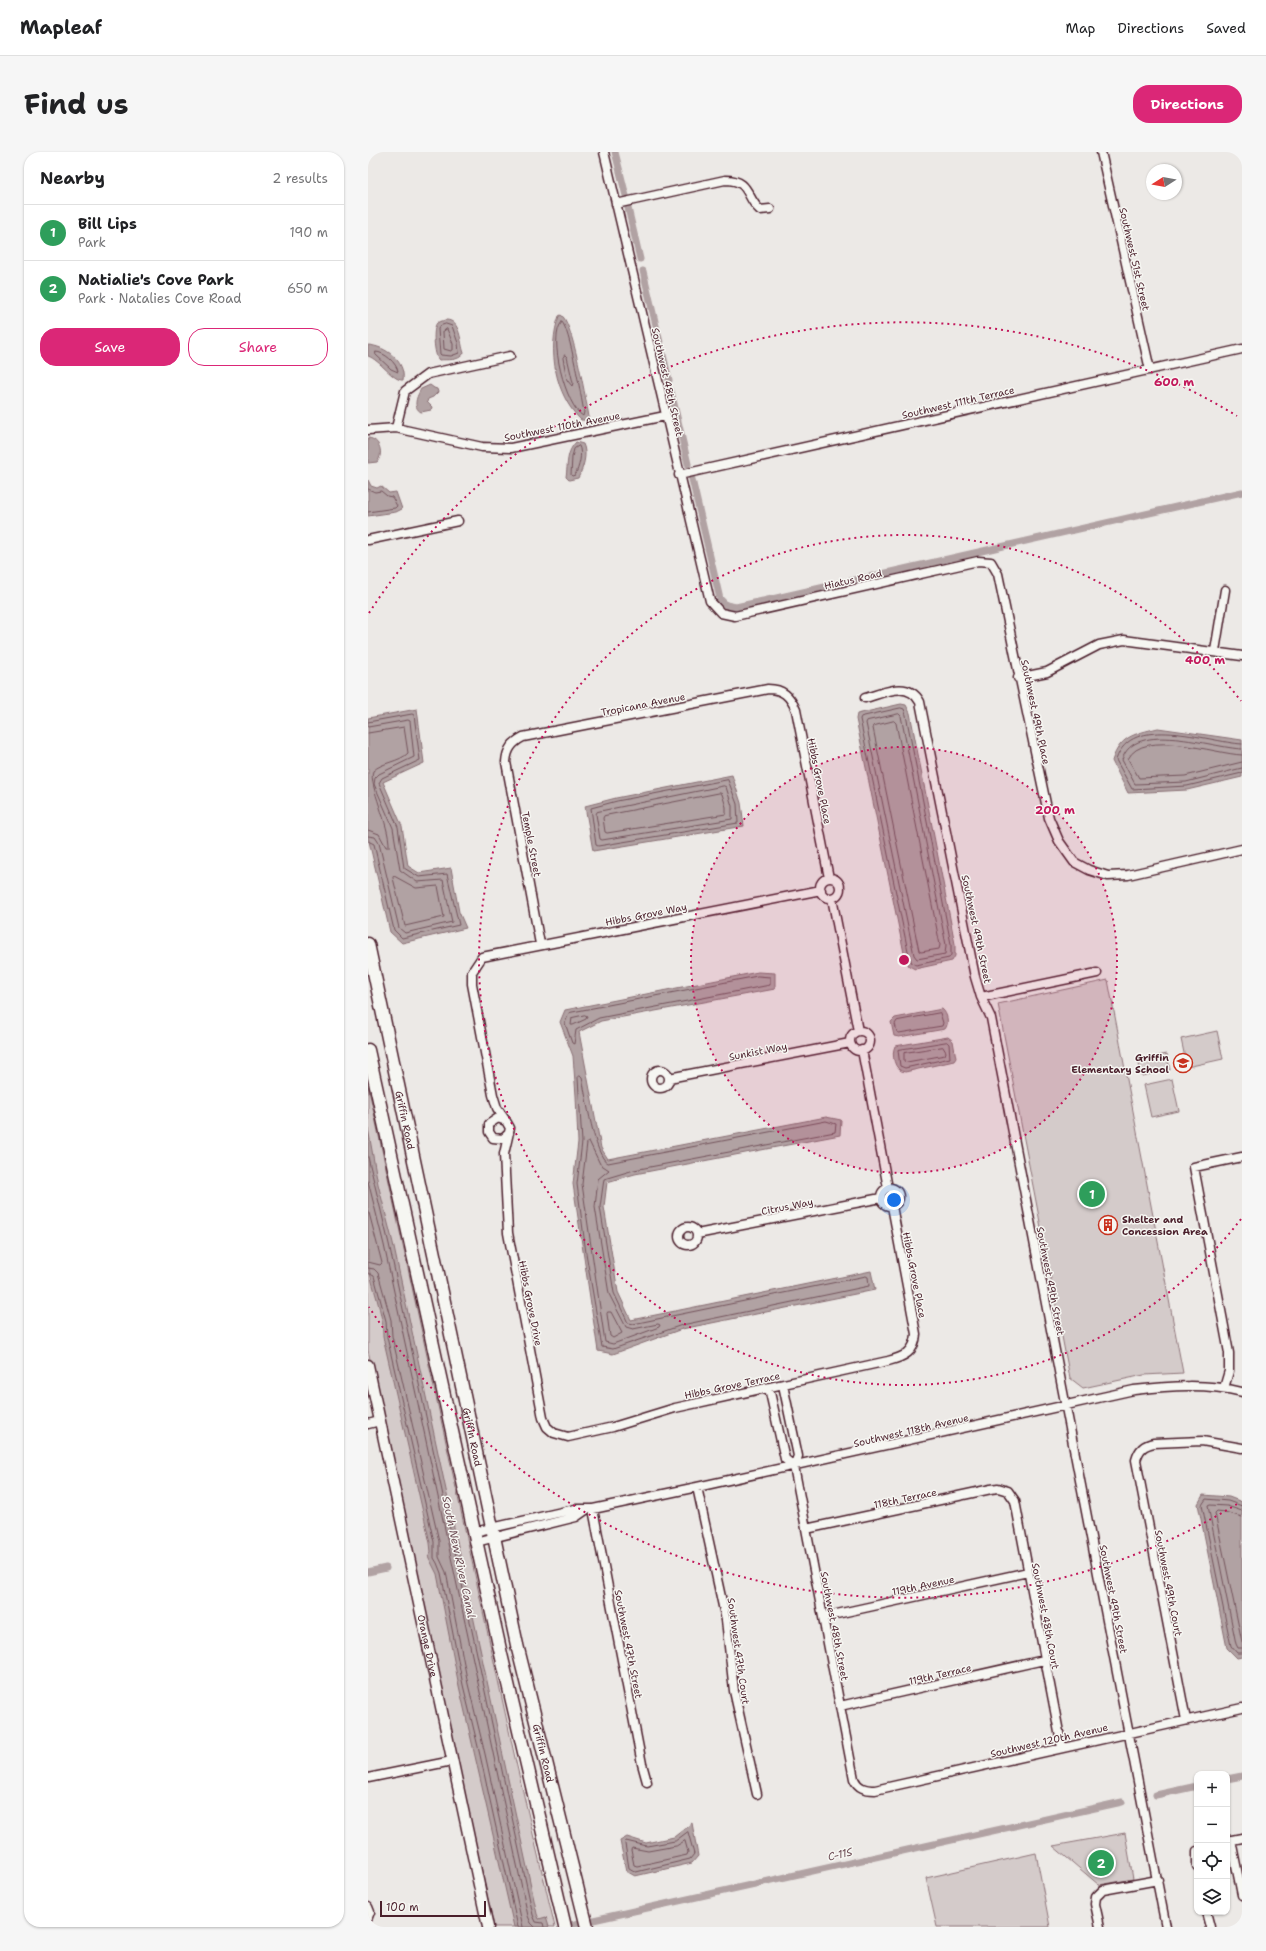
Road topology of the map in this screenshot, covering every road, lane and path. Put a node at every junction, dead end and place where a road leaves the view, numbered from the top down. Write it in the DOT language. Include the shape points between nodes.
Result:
graph roads {
  1 [pos="604,152"];
  2 [pos="1101,152"];
  3 [pos="616,204"];
  4 [pos="770,209"];
  5 [pos="1242,349"];
  6 [pos="510,356"];
  7 [pos="1150,370"];
  8 [pos="666,416"];
  9 [pos="396,428"];
  10 [pos="368,430"];
  11 [pos="679,475"];
  12 [pos="458,521"];
  13 [pos="368,540"];
  14 [pos="990,562"];
  15 [pos="1225,590"];
  16 [pos="721,613"];
  17 [pos="1215,651"];
  18 [pos="1242,656"];
  19 [pos="1018,678"];
  20 [pos="783,692"];
  21 [pos="865,698"];
  22 [pos="509,747"];
  23 [pos="1242,848"];
  24 [pos="828,878"];
  25 [pos="821,890"];
  26 [pos="832,898"];
  27 [pos="368,944"];
  28 [pos="540,944"];
  29 [pos="1097,972"];
  30 [pos="981,997"];
  31 [pos="858,1031"];
  32 [pos="850,1043"];
  33 [pos="368,1050"];
  34 [pos="862,1050"];
  35 [pos="670,1078"];
  36 [pos="493,1095"];
  37 [pos="506,1121"];
  38 [pos="489,1124"];
  39 [pos="509,1133"];
  40 [pos="491,1136"];
  41 [pos="1242,1157"];
  42 [pos="505,1172"];
  43 [pos="888,1188"];
  44 [pos="881,1198"];
  45 [pos="892,1206"];
  46 [pos="697,1234"];
  47 [pos="913,1348"];
  48 [pos="368,1364"];
  49 [pos="783,1385"];
  50 [pos="769,1388"];
  51 [pos="1224,1388"];
  52 [pos="1242,1392"];
  53 [pos="1066,1405"];
  54 [pos="380,1421"];
  55 [pos="368,1424"];
  56 [pos="554,1433"];
  57 [pos="1242,1448"];
  58 [pos="794,1466"];
  59 [pos="698,1487"];
  60 [pos="1008,1491"];
  61 [pos="590,1509"];
  62 [pos="806,1529"];
  63 [pos="494,1533"];
  64 [pos="475,1537"];
  65 [pos="1028,1572"];
  66 [pos="823,1617"];
  67 [pos="1044,1660"];
  68 [pos="840,1706"];
  69 [pos="1242,1708"];
  70 [pos="1186,1720"];
  71 [pos="1130,1732"];
  72 [pos="1062,1748"];
  73 [pos="452,1761"];
  74 [pos="368,1778"];
  75 [pos="647,1782"];
  76 [pos="861,1788"];
  77 [pos="757,1794"];
  78 [pos="1242,1838"];
  79 [pos="1230,1840"];
  80 [pos="1230,1843"];
  81 [pos="1158,1880"];
  82 [pos="1242,1895"];
  83 [pos="368,1907"];
  84 [pos="1207,1915"];
  85 [pos="368,1916"];
  86 [pos="488,1927"];
  87 [pos="565,1927"];
  88 [pos="587,1927"];
  89 [pos="1100,1927"];
  90 [pos="1166,1927"];
  91 [pos="1210,1927"];
  1 -- 3 [label="street, Southwest 48th Street"];
  2 -- 7 [label="street, Southwest 51st Street"];
  3 -- 4 [label="street" via="732,180 746,188 755,206 760,210"];
  3 -- 8 [label="street, Southwest 48th Street"];
  5 -- 7 [label="street, Southwest 111th Terrace"];
  6 -- 9 [label="street" via="428,374 405,391"];
  7 -- 11 [label="street, Southwest 111th Terrace"];
  8 -- 9 [label="street, Southwest 110th Avenue" via="511,448 482,448"];
  8 -- 11 [label="street, Southwest 48th Street"];
  9 -- 10 [label="street, Southwest 110th Avenue"];
  11 -- 16 [label="street, Southwest 48th Street" via="710,601"];
  12 -- 13 [label="street"];
  14 -- 16 [label="street, Hiatus Road" via="978,561 736,616"];
  14 -- 19 [label="street, Southwest 49th Place" via="998,574"];
  15 -- 17 [label="street"];
  17 -- 18 [label="street"];
  17 -- 19 [label="street" via="1124,640 1099,646 1047,672"];
  19 -- 23 [label="street, Southwest 49th Place" via="1049,818 1059,841 1074,862 1088,870 1108,876 1128,875"];
  20 -- 22 [label="street, Tropicana Avenue" via="768,689 523,737"];
  20 -- 24 [label="street, Hibbs Grove Place" via="792,701 796,710"];
  21 -- 30 [label="street, Southwest 49th Street" via="899,689 910,690 916,694 920,702"];
  22 -- 28 [label="street, Temple Street" via="506,762"];
  24 -- 25 [label="street" via="822,881"];
  24 -- 26 [label="street" via="838,881 840,888 838,894"];
  25 -- 26 [label="street" via="824,896"];
  25 -- 28 [label="street, Hibbs Grove Way"];
  26 -- 31 [label="street"];
  27 -- 63 [label="main road, Griffin Road"];
  28 -- 36 [label="street, Hibbs Grove Way" via="487,955 477,962 472,972 472,984"];
  29 -- 30 [label="street"];
  30 -- 53 [label="street, Southwest 49th Street" via="991,1018"];
  31 -- 32 [label="street" via="851,1037"];
  31 -- 34 [label="street" via="864,1032 869,1039 868,1045"];
  32 -- 34 [label="street" via="854,1048"];
  32 -- 35 [label="street, Sunkist Way"];
  33 -- 64 [label="main road, Griffin Road"];
  34 -- 43 [label="street"];
  36 -- 37 [label="street" via="497,1108"];
  36 -- 38 [label="street"];
  37 -- 38 [label="street" via="498,1118"];
  37 -- 39 [label="street" via="510,1128"];
  38 -- 40 [label="street"];
  39 -- 40 [label="street" via="501,1140"];
  39 -- 42 [label="street, Hibbs Grove Drive" via="505,1150"];
  40 -- 42 [label="street, Hibbs Grove Drive" via="499,1148"];
  41 -- 51 [label="street" via="1194,1167 1230,1359"];
  42 -- 56 [label="street, Hibbs Grove Drive" via="506,1210 512,1259 543,1418 547,1427"];
  43 -- 44 [label="street" via="882,1192"];
  43 -- 45 [label="street" via="895,1189 899,1194 897,1203"];
  44 -- 45 [label="street" via="886,1206"];
  44 -- 46 [label="street, Citrus Way"];
  45 -- 47 [label="street, Hibbs Grove Place" via="916,1334"];
  47 -- 49 [label="street, Hibbs Grove Terrace" via="907,1355 888,1361"];
  48 -- 54 [label="street, Orange Drive"];
  49 -- 50 [label="street, Hibbs Grove Terrace"];
  49 -- 58 [label="street, Southwest 48th Street" via="798,1456"];
  50 -- 56 [label="street, Hibbs Grove Terrace" via="675,1408 613,1427 565,1437"];
  50 -- 58 [label="street, Southwest 48th Street" via="785,1459"];
  51 -- 52 [label="street, Southwest 118th Avenue"];
  51 -- 53 [label="street, Southwest 118th Avenue" via="1150,1388"];
  53 -- 58 [label="street, Southwest 118th Avenue"];
  53 -- 71 [label="street, Southwest 49th Street"];
  54 -- 55 [label="street"];
  54 -- 73 [label="street, Orange Drive"];
  57 -- 70 [label="street, Southwest 49th Court" via="1182,1441 1148,1444 1140,1451 1136,1460"];
  58 -- 59 [label="street, Southwest 118th Avenue"];
  58 -- 62 [label="street, Southwest 48th Street"];
  59 -- 61 [label="street, Southwest 118th Avenue"];
  59 -- 77 [label="street, Southwest 47th Court" via="726,1620 734,1691"];
  60 -- 62 [label="street, 118th Terrace" via="991,1489"];
  60 -- 65 [label="street, Southwest 48th Court" via="1015,1501"];
  61 -- 63 [label="street, Southwest 118th Avenue" via="575,1510"];
  61 -- 75 [label="street, Southwest 47th Street"];
  62 -- 66 [label="street, Southwest 48th Street"];
  63 -- 64 [label="street, Southwest 118th Avenue"];
  63 -- 88 [label="main road, Griffin Road" via="517,1645"];
  64 -- 87 [label="main road, Griffin Road"];
  65 -- 66 [label="street, 119th Avenue"];
  65 -- 67 [label="street, Southwest 48th Court"];
  66 -- 68 [label="street, Southwest 48th Street"];
  67 -- 68 [label="street, 119th Terrace"];
  67 -- 72 [label="street, Southwest 48th Court"];
  68 -- 76 [label="street, Southwest 48th Street" via="854,1779"];
  69 -- 70 [label="street, Southwest 120th Avenue"];
  70 -- 71 [label="street, Southwest 120th Avenue"];
  71 -- 72 [label="street, Southwest 120th Avenue"];
  71 -- 81 [label="street, Southwest 49th Street"];
  72 -- 76 [label="street, Southwest 120th Avenue" via="875,1790"];
  73 -- 74 [label="street"];
  73 -- 86 [label="street, Orange Drive"];
  78 -- 79 [label="street"];
  80 -- 82 [label="street"];
  81 -- 89 [label="street" via="1103,1890 1096,1897 1095,1904"];
  81 -- 90 [label="street, Southwest 49th Street"];
  83 -- 85 [label="street"];
  84 -- 91 [label="street"];
}
